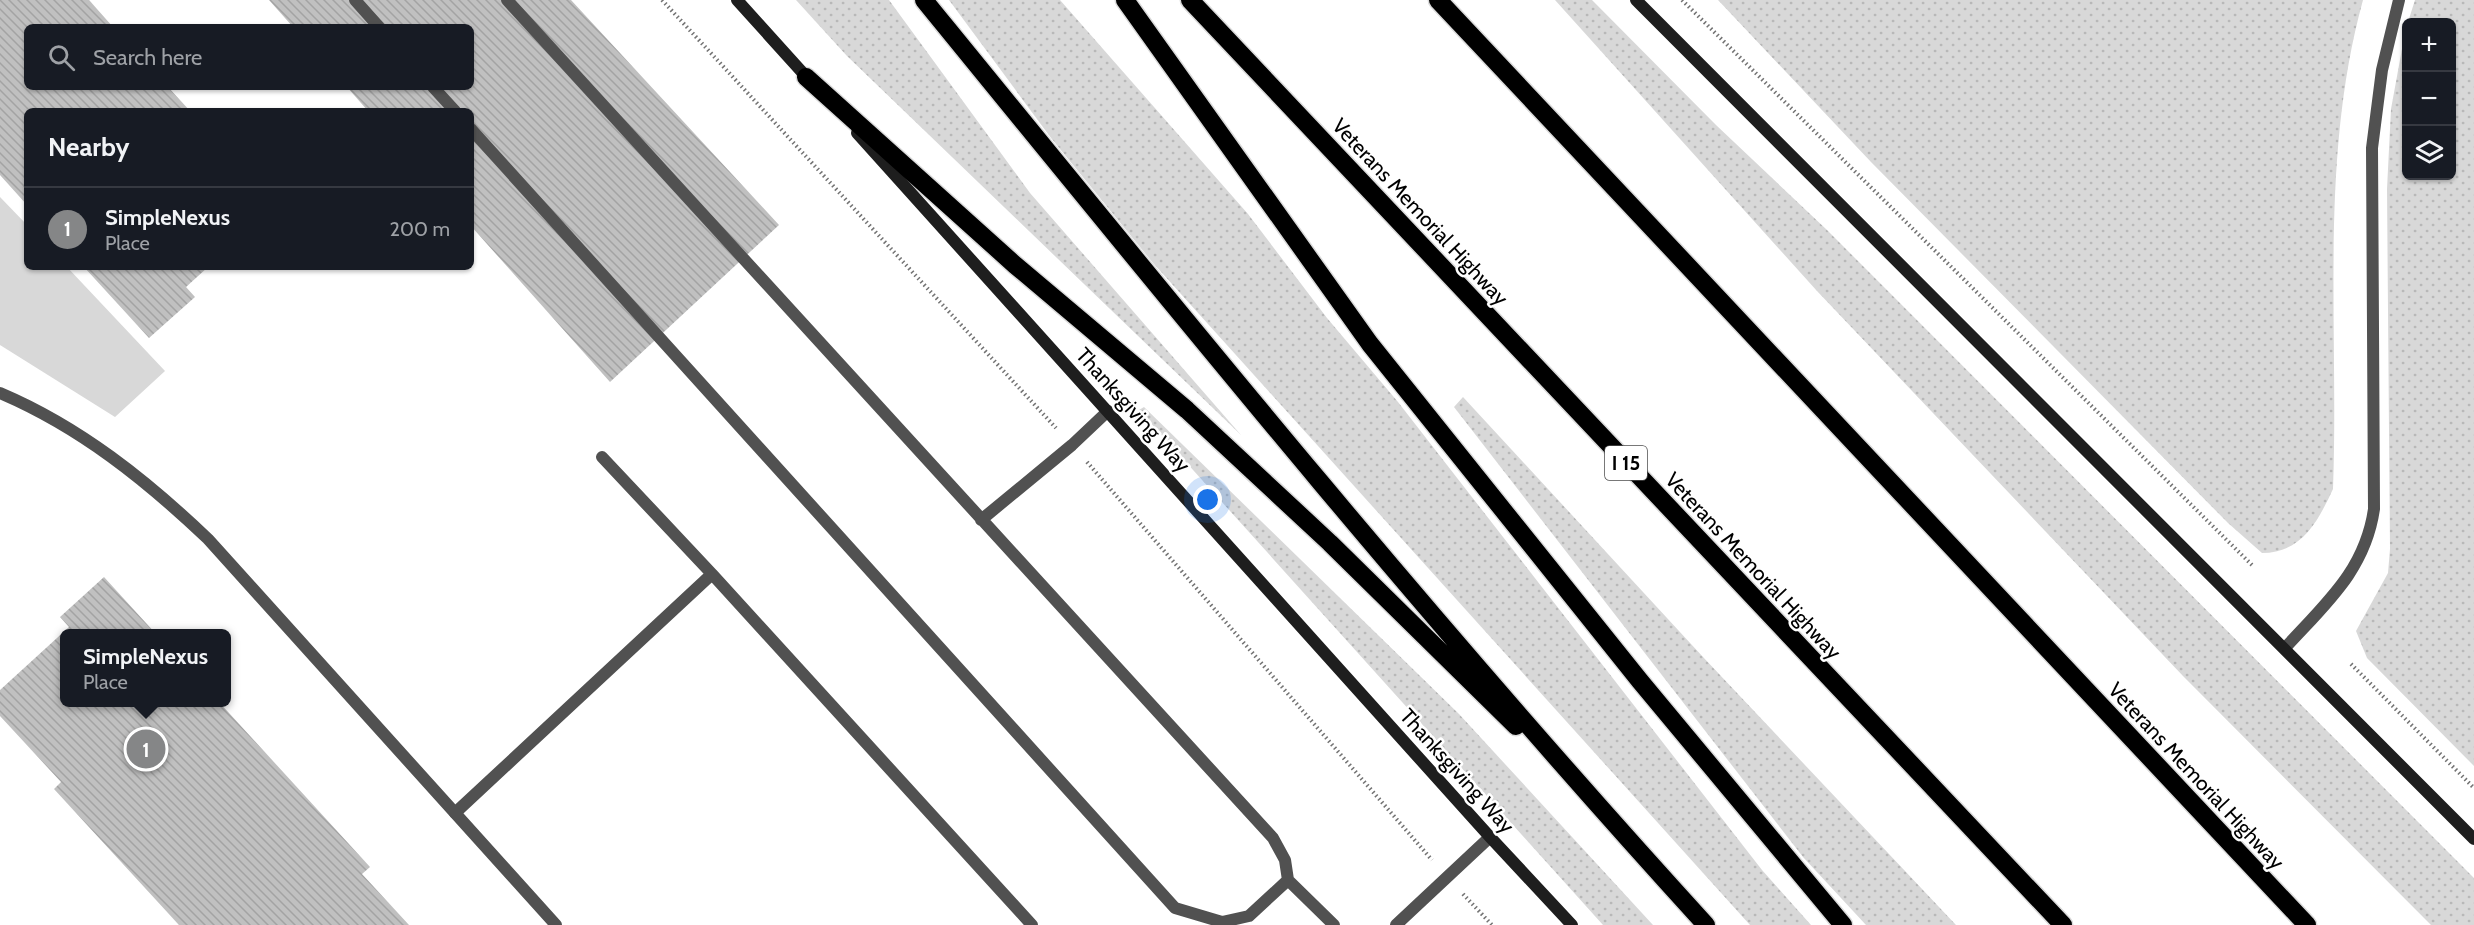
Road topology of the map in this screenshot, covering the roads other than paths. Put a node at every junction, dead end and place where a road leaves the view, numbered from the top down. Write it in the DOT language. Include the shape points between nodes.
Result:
graph roads {
  1 [pos="355,0"];
  2 [pos="507,0"];
  3 [pos="738,0"];
  4 [pos="924,0"];
  5 [pos="1125,0"];
  6 [pos="1190,0"];
  7 [pos="1438,0"];
  8 [pos="1636,0"];
  9 [pos="2399,0"];
  10 [pos="376,24"];
  11 [pos="806,77"];
  12 [pos="436,90"];
  13 [pos="452,108"];
  14 [pos="474,132"];
  15 [pos="0,393"];
  16 [pos="1108,411"];
  17 [pos="602,457"];
  18 [pos="981,520"];
  19 [pos="712,574"];
  20 [pos="2285,648"];
  21 [pos="455,813"];
  22 [pos="1607,816"];
  23 [pos="1490,837"];
  24 [pos="2474,839"];
  25 [pos="1288,880"];
  26 [pos="556,925"];
  27 [pos="1032,925"];
  28 [pos="1334,925"];
  29 [pos="1396,925"];
  30 [pos="1572,925"];
  31 [pos="1706,925"];
  32 [pos="1843,925"];
  33 [pos="2063,925"];
  34 [pos="2307,925"];
  1 -- 10 [label="street"];
  2 -- 18 [label="street"];
  3 -- 11 [label="main road, Thanksgiving Way"];
  4 -- 22 [label="highway" via="1276,430"];
  5 -- 32 [label="highway" via="1370,344 1640,681"];
  6 -- 33 [label="highway, Veterans Memorial Highway / I 15"];
  7 -- 34 [label="highway, Veterans Memorial Highway"];
  8 -- 20 [label="main road"];
  9 -- 20 [label="street" via="2382,70 2372,148 2371,528 2345,582"];
  11 -- 16 [label="main road, Thanksgiving Way"];
  11 -- 22 [label="highway" via="1015,265 1186,410 1330,543"];
  12 -- 13 [label="street"];
  14 -- 25 [label="street" via="1175,908 1222,922 1250,916"];
  15 -- 21 [label="street" via="105,451 165,498 249,582"];
  16 -- 18 [label="street"];
  16 -- 23 [label="main road, Thanksgiving Way"];
  17 -- 19 [label="street"];
  18 -- 25 [label="street" via="1273,838 1285,860"];
  19 -- 21 [label="street"];
  19 -- 27 [label="street"];
  20 -- 24 [label="main road"];
  21 -- 26 [label="street"];
  22 -- 31 [label="highway"];
  23 -- 29 [label="street"];
  23 -- 30 [label="main road, Thanksgiving Way"];
  25 -- 28 [label="street"];
}
